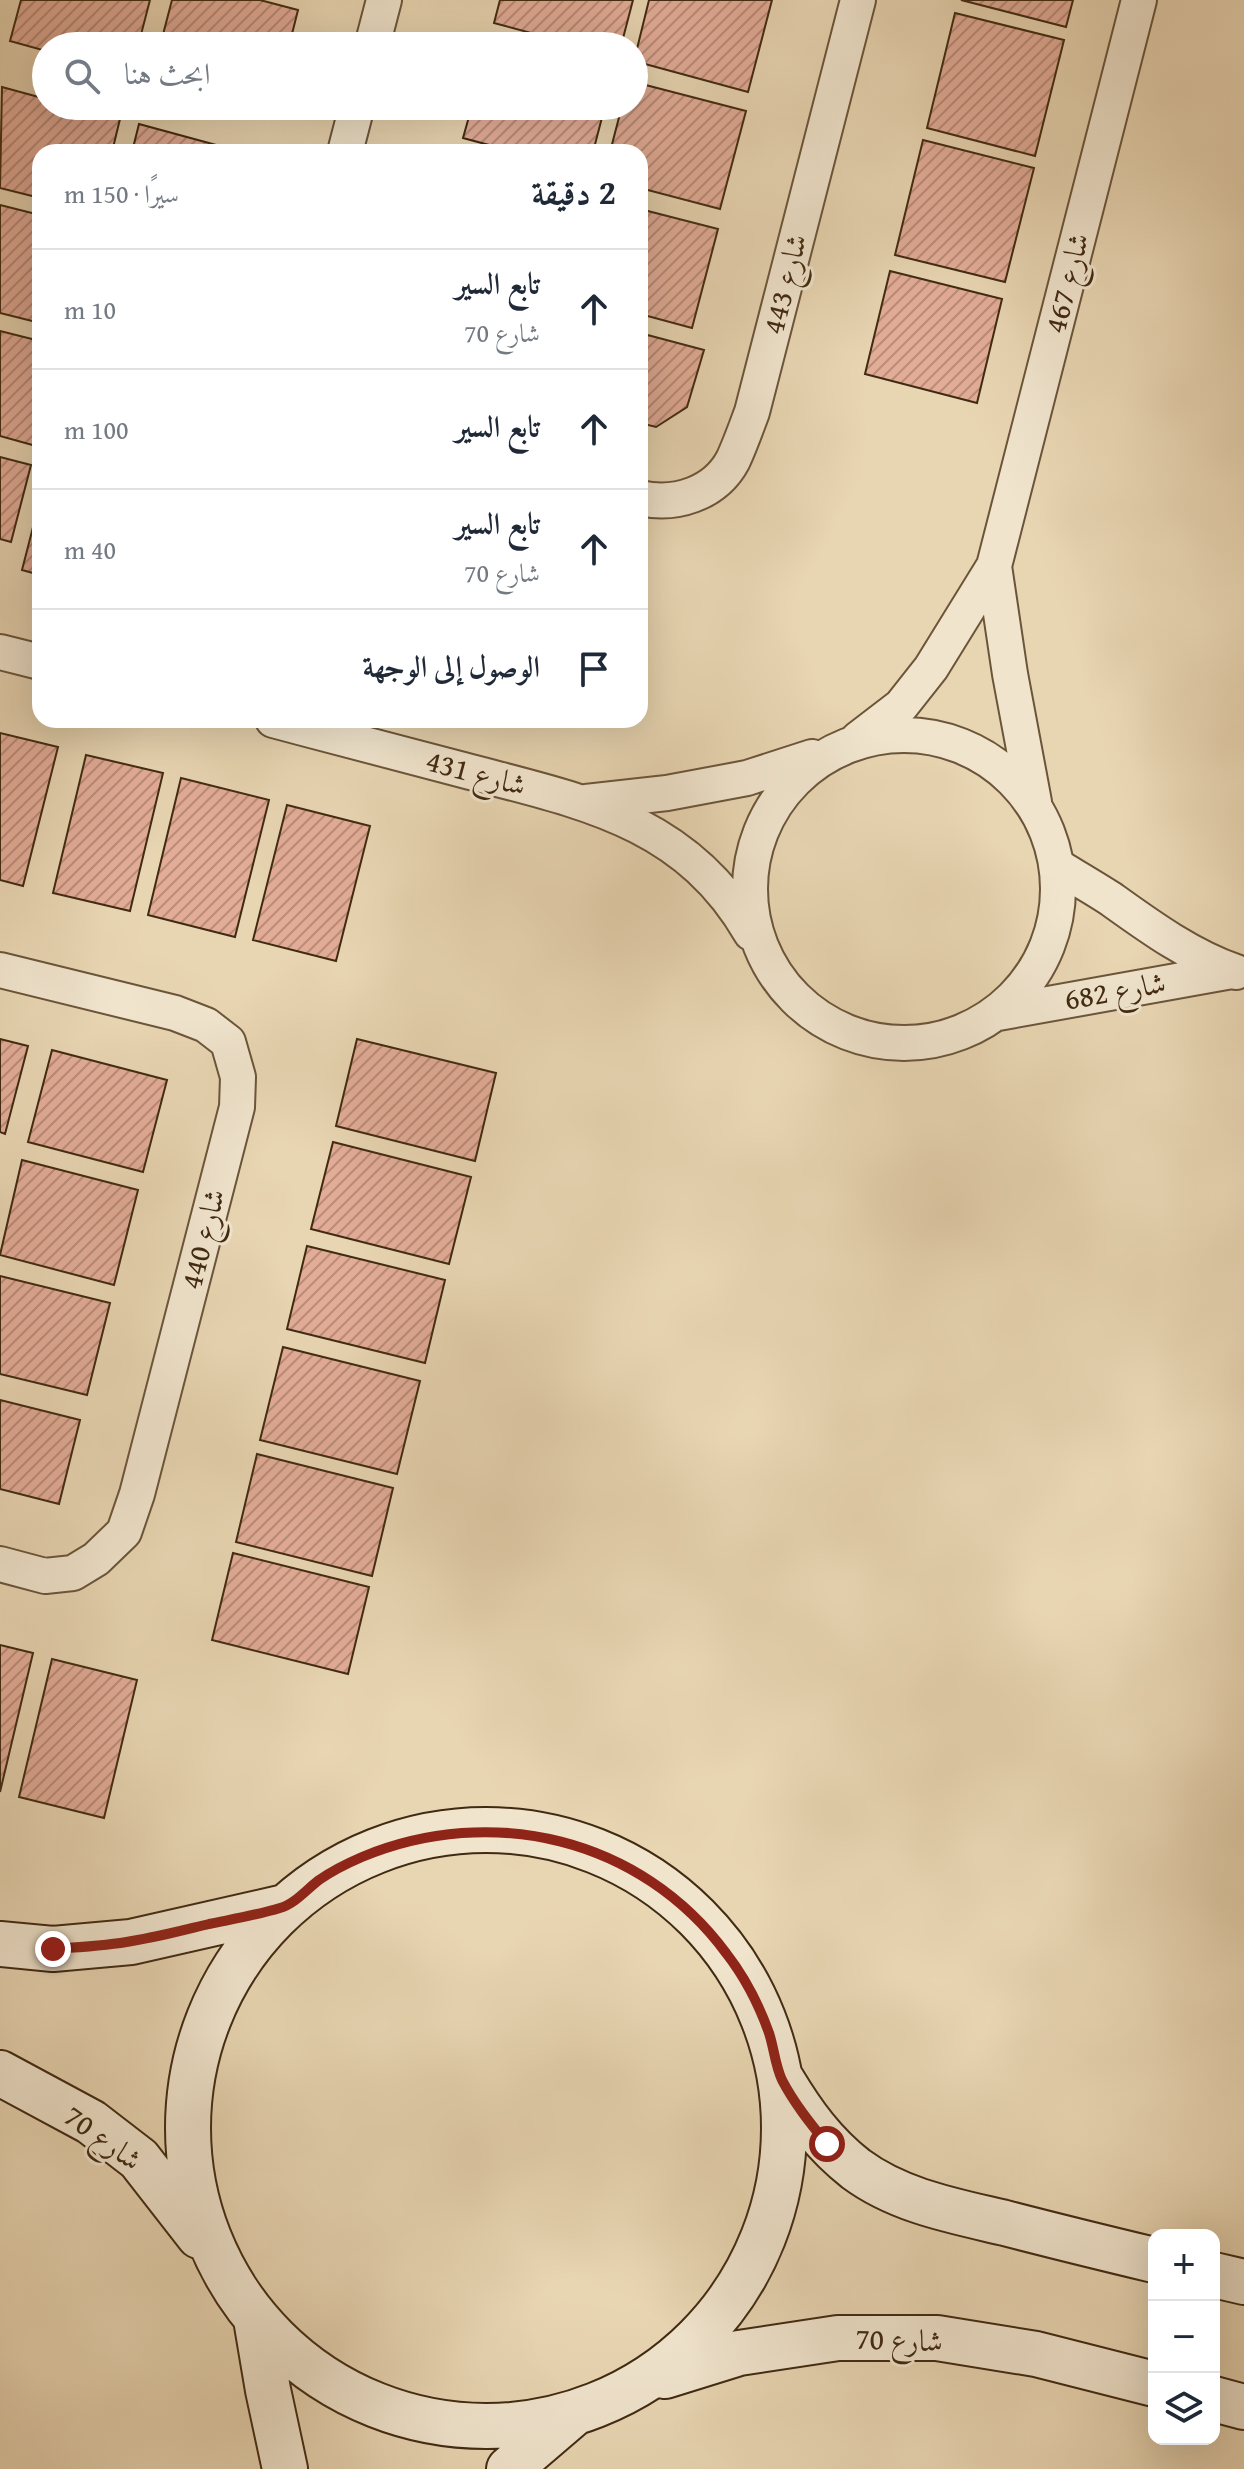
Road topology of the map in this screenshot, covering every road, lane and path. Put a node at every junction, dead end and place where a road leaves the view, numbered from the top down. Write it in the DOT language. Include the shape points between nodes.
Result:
graph roads {
  1 [pos="384,0"];
  2 [pos="858,0"];
  3 [pos="1139,0"];
  4 [pos="376,32"];
  5 [pos="353,120"];
  6 [pos="347,144"];
  7 [pos="648,499"];
  8 [pos="994,566"];
  9 [pos="0,652"];
  10 [pos="32,660"];
  11 [pos="304,728"];
  12 [pos="845,745"];
  13 [pos="586,802"];
  14 [pos="1035,806"];
  15 [pos="1057,866"];
  16 [pos="764,956"];
  17 [pos="0,970"];
  18 [pos="1238,972"];
  19 [pos="998,1013"];
  20 [pos="0,1564"];
  21 [pos="285,1907"];
  22 [pos="0,1944"];
  23 [pos="0,2073"];
  24 [pos="780,2077"];
  25 [pos="1148,2259"];
  26 [pos="218,2261"];
  27 [pos="1220,2276"];
  28 [pos="1244,2282"];
  29 [pos="256,2319"];
  30 [pos="1148,2382"];
  31 [pos="644,2383"];
  32 [pos="1220,2401"];
  33 [pos="1244,2407"];
  34 [pos="572,2415"];
  35 [pos="285,2469"];
  36 [pos="509,2469"];
  1 -- 4 [label="street"];
  2 -- 7 [label="street, شارع 443" via="752,412 732,463 709,487 681,501"];
  3 -- 8 [label="street, شارع 467"];
  5 -- 6 [label="street"];
  8 -- 12 [label="street, شارع 467" via="901,706"];
  8 -- 14 [label="street, شارع 467"];
  9 -- 10 [label="street"];
  11 -- 13 [label="street, شارع 431"];
  12 -- 13 [label="street, شارع 431" via="747,778"];
  12 -- 14 [label="street" via="896,734 936,737 975,751 1008,774"];
  12 -- 16 [label="street, شارع 467" via="787,786 757,838 749,897"];
  13 -- 16 [label="street, شارع 431" via="643,827 706,872"];
  14 -- 15 [label="street"];
  15 -- 18 [label="street, شارع 682" via="1143,924"];
  15 -- 19 [label="street" via="1058,907 1048,947 1028,984"];
  16 -- 19 [label="street, شارع 431" via="796,1000 841,1031 895,1044 950,1037"];
  17 -- 20 [label="street, شارع 440" via="206,1025 228,1042 238,1077 237,1107 124,1532 73,1573 45,1576"];
  18 -- 19 [label="street, شارع 682"];
  21 -- 22 [label="main road" via="131,1942 53,1949"];
  21 -- 24 [label="main road" via="359,1858 402,1842 493,1831 581,1847 624,1864 696,1918 751,1991"];
  21 -- 26 [label="main road" via="224,1982 204,2026 192,2073 189,2169"];
  23 -- 26 [label="main road, شارع 70" via="91,2122 139,2159"];
  24 -- 25 [label="main road" via="827,2144 894,2191 933,2206"];
  24 -- 31 [label="main road" via="784,2148 772,2218 743,2282 700,2338"];
  26 -- 29 [label="main road"];
  27 -- 28 [label="main road"];
  29 -- 34 [label="main road" via="321,2377 400,2414 486,2428"];
  29 -- 35 [label="main road"];
  30 -- 31 [label="main road, شارع 70" via="1036,2354 937,2338 838,2338 739,2353"];
  31 -- 34 [label="main road"];
  32 -- 33 [label="main road"];
  34 -- 36 [label="main road"];
}
